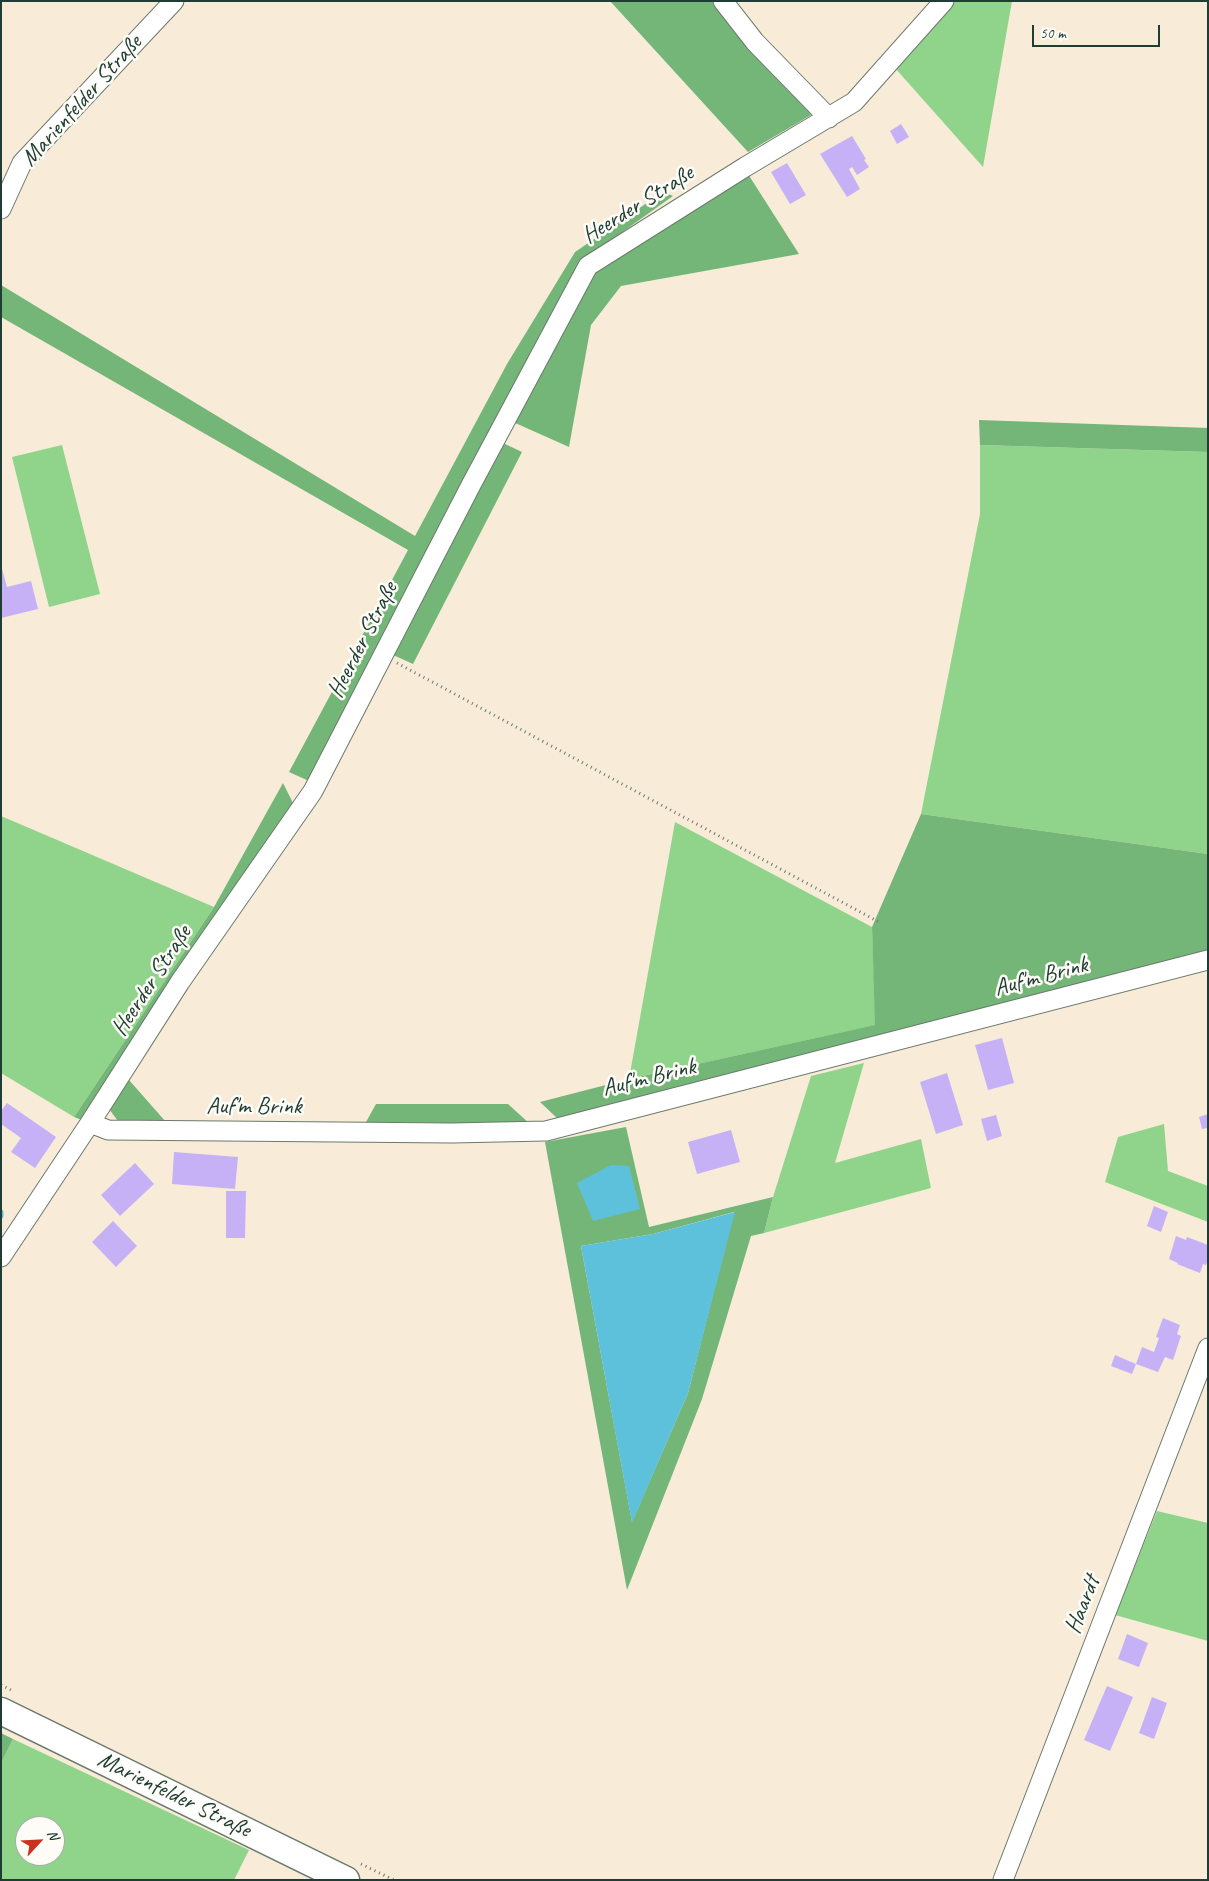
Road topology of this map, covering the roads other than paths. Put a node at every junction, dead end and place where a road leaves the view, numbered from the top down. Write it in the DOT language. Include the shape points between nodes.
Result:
graph roads {
  1 [pos="174,1"];
  2 [pos="723,1"];
  3 [pos="944,1"];
  4 [pos="829,118"];
  5 [pos="1,209"];
  6 [pos="1208,960"];
  7 [pos="90,1123"];
  8 [pos="1,1257"];
  9 [pos="1208,1348"];
  10 [pos="1,1711"];
  11 [pos="346,1880"];
  12 [pos="1003,1880"];
  1 -- 5 [label="street, Marienfelder Straße" via="22,163"];
  2 -- 4 [label="street" via="755,42"];
  3 -- 4 [label="street, Heerder Straße" via="854,102"];
  4 -- 7 [label="street, Heerder Straße" via="588,266 313,791 180,982"];
  6 -- 7 [label="street, Auf'm Brink" via="546,1131 108,1130"];
  7 -- 8 [label="street, Heerder Straße"];
  9 -- 12 [label="street, Haardt"];
  10 -- 11 [label="main road, Marienfelder Straße"];
}
